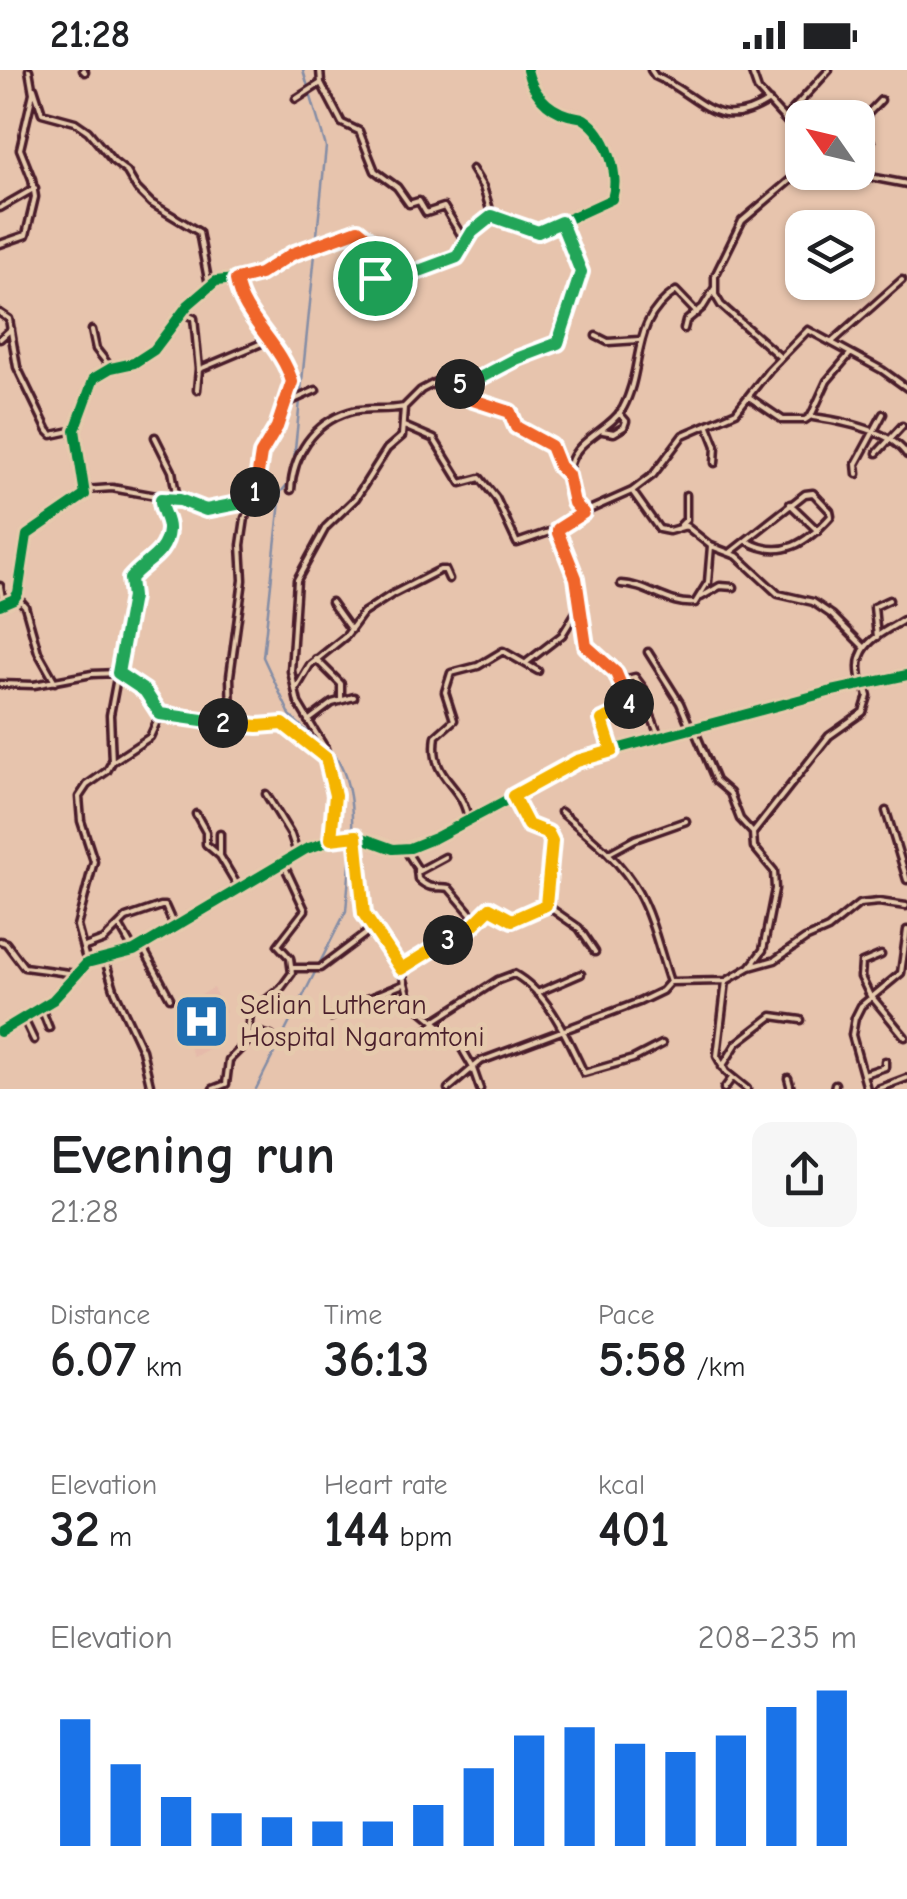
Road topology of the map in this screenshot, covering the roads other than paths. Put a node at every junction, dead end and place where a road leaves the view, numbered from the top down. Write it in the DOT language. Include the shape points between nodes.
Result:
graph roads {
  1 [pos="29,70"];
  2 [pos="320,70"];
  3 [pos="526,70"];
  4 [pos="651,70"];
  5 [pos="752,70"];
  6 [pos="830,70"];
  7 [pos="321,83"];
  8 [pos="34,88"];
  9 [pos="296,99"];
  10 [pos="802,100"];
  11 [pos="880,100"];
  12 [pos="770,101"];
  13 [pos="875,105"];
  14 [pos="785,116"];
  15 [pos="472,169"];
  16 [pos="875,178"];
  17 [pos="785,184"];
  18 [pos="907,184"];
  19 [pos="35,188"];
  20 [pos="0,208"];
  21 [pos="492,216"];
  22 [pos="561,222"];
  23 [pos="466,243"];
  24 [pos="0,244"];
  25 [pos="236,280"];
  26 [pos="902,280"];
  27 [pos="209,285"];
  28 [pos="714,289"];
  29 [pos="0,313"];
  30 [pos="182,313"];
  31 [pos="696,313"];
  32 [pos="11,329"];
  33 [pos="684,329"];
  34 [pos="92,330"];
  35 [pos="596,336"];
  36 [pos="0,339"];
  37 [pos="269,340"];
  38 [pos="639,340"];
  39 [pos="832,342"];
  40 [pos="850,354"];
  41 [pos="780,357"];
  42 [pos="111,368"];
  43 [pos="199,369"];
  44 [pos="459,384"];
  45 [pos="907,388"];
  46 [pos="197,390"];
  47 [pos="316,390"];
  48 [pos="749,396"];
  49 [pos="287,403"];
  50 [pos="404,407"];
  51 [pos="619,413"];
  52 [pos="883,414"];
  53 [pos="811,416"];
  54 [pos="404,426"];
  55 [pos="708,426"];
  56 [pos="902,426"];
  57 [pos="75,430"];
  58 [pos="601,430"];
  59 [pos="871,433"];
  60 [pos="155,436"];
  61 [pos="891,438"];
  62 [pos="877,453"];
  63 [pos="907,454"];
  64 [pos="715,463"];
  65 [pos="856,474"];
  66 [pos="568,475"];
  67 [pos="85,490"];
  68 [pos="291,490"];
  69 [pos="632,491"];
  70 [pos="686,494"];
  71 [pos="161,499"];
  72 [pos="178,499"];
  73 [pos="252,501"];
  74 [pos="790,504"];
  75 [pos="583,513"];
  76 [pos="681,526"];
  77 [pos="558,529"];
  78 [pos="818,530"];
  79 [pos="748,541"];
  80 [pos="711,546"];
  81 [pos="731,553"];
  82 [pos="450,578"];
  83 [pos="620,584"];
  84 [pos="0,586"];
  85 [pos="734,586"];
  86 [pos="16,596"];
  87 [pos="701,597"];
  88 [pos="889,600"];
  89 [pos="331,602"];
  90 [pos="2,604"];
  91 [pos="580,606"];
  92 [pos="907,618"];
  93 [pos="352,630"];
  94 [pos="877,637"];
  95 [pos="865,648"];
  96 [pos="648,652"];
  97 [pos="316,658"];
  98 [pos="526,664"];
  99 [pos="538,671"];
  100 [pos="118,673"];
  101 [pos="907,675"];
  102 [pos="621,681"];
  103 [pos="55,682"];
  104 [pos="0,684"];
  105 [pos="863,684"];
  106 [pos="296,687"];
  107 [pos="354,697"];
  108 [pos="341,700"];
  109 [pos="160,714"];
  110 [pos="308,721"];
  111 [pos="231,723"];
  112 [pos="692,729"];
  113 [pos="660,738"];
  114 [pos="612,751"];
  115 [pos="326,758"];
  116 [pos="112,762"];
  117 [pos="266,794"];
  118 [pos="513,796"];
  119 [pos="886,811"];
  120 [pos="561,812"];
  121 [pos="196,814"];
  122 [pos="468,820"];
  123 [pos="686,821"];
  124 [pos="753,833"];
  125 [pos="220,834"];
  126 [pos="356,836"];
  127 [pos="331,839"];
  128 [pos="405,849"];
  129 [pos="609,852"];
  130 [pos="297,854"];
  131 [pos="220,856"];
  132 [pos="445,857"];
  133 [pos="283,863"];
  134 [pos="418,870"];
  135 [pos="907,880"];
  136 [pos="239,888"];
  137 [pos="546,905"];
  138 [pos="907,906"];
  139 [pos="477,921"];
  140 [pos="118,923"];
  141 [pos="175,927"];
  142 [pos="373,928"];
  143 [pos="907,930"];
  144 [pos="0,942"];
  145 [pos="142,946"];
  146 [pos="85,947"];
  147 [pos="134,952"];
  148 [pos="595,952"];
  149 [pos="880,955"];
  150 [pos="105,960"];
  151 [pos="87,962"];
  152 [pos="750,967"];
  153 [pos="292,968"];
  154 [pos="905,968"];
  155 [pos="401,969"];
  156 [pos="76,974"];
  157 [pos="581,974"];
  158 [pos="726,981"];
  159 [pos="670,982"];
  160 [pos="404,984"];
  161 [pos="537,993"];
  162 [pos="170,998"];
  163 [pos="871,998"];
  164 [pos="40,1008"];
  165 [pos="331,1017"];
  166 [pos="24,1019"];
  167 [pos="801,1020"];
  168 [pos="434,1022"];
  169 [pos="49,1028"];
  170 [pos="561,1028"];
  171 [pos="0,1032"];
  172 [pos="271,1036"];
  173 [pos="904,1037"];
  174 [pos="34,1040"];
  175 [pos="417,1040"];
  176 [pos="247,1042"];
  177 [pos="662,1044"];
  178 [pos="885,1061"];
  179 [pos="472,1066"];
  180 [pos="722,1066"];
  181 [pos="864,1074"];
  182 [pos="732,1078"];
  183 [pos="788,1078"];
  184 [pos="907,1078"];
  185 [pos="226,1084"];
  186 [pos="233,1087"];
  187 [pos="151,1089"];
  188 [pos="213,1089"];
  189 [pos="448,1089"];
  190 [pos="480,1089"];
  191 [pos="724,1089"];
  192 [pos="745,1089"];
  193 [pos="791,1089"];
  194 [pos="867,1089"];
  195 [pos="878,1089"];
  1 -- 8 [label="street"];
  2 -- 7 [label="street"];
  3 -- 22 [label="street" via="544,103 585,120 612,164 612,199"];
  4 -- 12 [label="street" via="726,116"];
  5 -- 12 [label="street"];
  6 -- 10 [label="street"];
  7 -- 9 [label="street"];
  7 -- 23 [label="street" via="342,123 362,136 375,170 426,213 444,206"];
  8 -- 19 [label="street" via="20,149"];
  8 -- 27 [label="street" via="42,113 88,131 151,204 199,232"];
  11 -- 13 [label="street"];
  12 -- 14 [label="street"];
  15 -- 21 [label="street"];
  16 -- 18 [label="street"];
  17 -- 28 [label="street" via="744,219"];
  19 -- 20 [label="street"];
  19 -- 24 [label="street" via="26,235"];
  21 -- 22 [label="street" via="538,232"];
  21 -- 23 [label="street"];
  22 -- 44 [label="street" via="581,272 558,343"];
  23 -- 25 [label="street" via="457,257 381,282 374,276 369,239 358,230"];
  25 -- 27 [label="street"];
  25 -- 37 [label="street" via="241,300"];
  26 -- 39 [label="street"];
  27 -- 30 [label="street"];
  28 -- 31 [label="street"];
  28 -- 41 [label="street" via="721,305"];
  29 -- 32 [label="street"];
  30 -- 42 [label="street" via="154,350"];
  30 -- 43 [label="street" via="194,318"];
  31 -- 33 [label="street"];
  31 -- 38 [label="street" via="674,292"];
  32 -- 36 [label="street"];
  32 -- 57 [label="street" via="17,366 50,434"];
  34 -- 42 [label="street"];
  35 -- 38 [label="street"];
  37 -- 43 [label="street"];
  37 -- 49 [label="street" via="290,374"];
  38 -- 51 [label="street"];
  39 -- 40 [label="street"];
  39 -- 41 [label="street" via="808,330"];
  40 -- 45 [label="street"];
  40 -- 53 [label="street"];
  41 -- 48 [label="street"];
  42 -- 57 [label="street" via="91,380"];
  43 -- 46 [label="street"];
  44 -- 50 [label="street" via="434,382"];
  44 -- 66 [label="street" via="470,399 510,412 516,427 551,446"];
  47 -- 49 [label="street"];
  48 -- 53 [label="street" via="783,420"];
  48 -- 55 [label="street" via="731,416"];
  49 -- 73 [label="street" via="261,454"];
  50 -- 54 [label="street"];
  50 -- 68 [label="street" via="350,412 313,433 294,468"];
  51 -- 58 [label="street"];
  51 -- 58 [label="street" via="624,427"];
  52 -- 59 [label="street"];
  53 -- 59 [label="street"];
  54 -- 77 [label="street" via="432,437 461,483 480,478 514,543"];
  54 -- 106 [label="street" via="364,487 326,527 298,576"];
  55 -- 64 [label="street"];
  55 -- 69 [label="street" via="680,437"];
  56 -- 61 [label="street"];
  57 -- 67 [label="street"];
  58 -- 66 [label="street" via="578,450"];
  59 -- 61 [label="street"];
  59 -- 65 [label="street"];
  60 -- 72 [label="street"];
  61 -- 62 [label="street"];
  61 -- 63 [label="street"];
  66 -- 75 [label="street"];
  67 -- 71 [label="street" via="128,490"];
  67 -- 86 [label="street" via="78,502 27,536"];
  69 -- 75 [label="street"];
  69 -- 76 [label="street" via="660,529"];
  70 -- 76 [label="street"];
  71 -- 72 [label="street"];
  71 -- 100 [label="street" via="168,532 159,555 130,579"];
  72 -- 73 [label="street" via="206,510"];
  73 -- 111 [label="street" via="242,538"];
  74 -- 78 [label="street"];
  74 -- 78 [label="street" via="813,493 831,514"];
  74 -- 79 [label="street"];
  75 -- 77 [label="street"];
  76 -- 80 [label="street"];
  77 -- 91 [label="street"];
  78 -- 79 [label="street" via="790,548"];
  79 -- 81 [label="street"];
  80 -- 81 [label="street"];
  80 -- 87 [label="street"];
  81 -- 95 [label="street" via="778,594 805,598 832,615"];
  82 -- 93 [label="street" via="440,570 391,594 363,613"];
  83 -- 87 [label="street" via="682,604"];
  84 -- 90 [label="street"];
  85 -- 87 [label="street"];
  86 -- 90 [label="street"];
  86 -- 103 [label="street"];
  88 -- 94 [label="street" via="874,607"];
  89 -- 93 [label="street"];
  91 -- 98 [label="street" via="562,635"];
  91 -- 102 [label="street" via="586,646"];
  92 -- 94 [label="street"];
  93 -- 97 [label="street"];
  94 -- 95 [label="street"];
  95 -- 105 [label="street" via="856,666"];
  96 -- 112 [label="street"];
  97 -- 106 [label="street"];
  97 -- 108 [label="street" via="340,684"];
  98 -- 99 [label="street"];
  98 -- 122 [label="street" via="503,651 448,678 454,720 436,736 435,763 464,803"];
  100 -- 103 [label="street"];
  100 -- 109 [label="street" via="145,691"];
  100 -- 116 [label="street" via="109,726"];
  101 -- 105 [label="street"];
  102 -- 113 [label="street" via="635,677 642,686"];
  102 -- 114 [label="street" via="628,708 602,720"];
  103 -- 104 [label="street"];
  105 -- 112 [label="street"];
  105 -- 124 [label="street" via="863,712 830,736"];
  106 -- 110 [label="street"];
  107 -- 108 [label="street"];
  108 -- 110 [label="street"];
  109 -- 111 [label="street"];
  109 -- 116 [label="street" via="150,737"];
  110 -- 115 [label="street"];
  111 -- 115 [label="street" via="283,724"];
  112 -- 113 [label="street"];
  112 -- 124 [label="street" via="716,781"];
  113 -- 114 [label="street"];
  114 -- 118 [label="street" via="577,761"];
  115 -- 127 [label="street" via="335,795"];
  116 -- 146 [label="street" via="79,797 94,861 77,926"];
  117 -- 130 [label="street"];
  118 -- 122 [label="street"];
  118 -- 137 [label="street" via="528,825 552,841"];
  119 -- 135 [label="street"];
  120 -- 129 [label="street"];
  121 -- 131 [label="street" via="206,844"];
  122 -- 128 [label="street"];
  123 -- 129 [label="street"];
  124 -- 152 [label="street" via="754,847 774,871 775,897 763,950"];
  125 -- 131 [label="street"];
  126 -- 127 [label="street"];
  126 -- 128 [label="street"];
  126 -- 142 [label="street" via="362,909"];
  127 -- 130 [label="street"];
  128 -- 134 [label="street"];
  129 -- 159 [label="street" via="639,892"];
  130 -- 133 [label="street"];
  131 -- 136 [label="street"];
  132 -- 134 [label="street"];
  133 -- 136 [label="street"];
  133 -- 153 [label="street" via="305,910 278,944"];
  134 -- 139 [label="street" via="418,879 437,890 449,888"];
  136 -- 141 [label="street"];
  137 -- 139 [label="street" via="512,920 492,908"];
  137 -- 148 [label="street" via="577,926"];
  138 -- 152 [label="street" via="859,904 775,960"];
  139 -- 155 [label="street"];
  140 -- 141 [label="street" via="163,906"];
  140 -- 146 [label="street" via="104,940"];
  140 -- 147 [label="street"];
  141 -- 145 [label="street"];
  142 -- 153 [label="street" via="320,968"];
  142 -- 155 [label="street"];
  143 -- 154 [label="street"];
  144 -- 156 [label="street" via="24,967"];
  145 -- 147 [label="street"];
  145 -- 162 [label="street"];
  146 -- 151 [label="street"];
  147 -- 150 [label="street"];
  149 -- 163 [label="street" via="862,963"];
  150 -- 151 [label="street"];
  150 -- 187 [label="street"];
  151 -- 156 [label="street"];
  152 -- 158 [label="street"];
  153 -- 176 [label="street" via="286,983 250,1013"];
  154 -- 163 [label="street"];
  155 -- 160 [label="street"];
  156 -- 164 [label="street"];
  157 -- 161 [label="street"];
  158 -- 159 [label="street"];
  158 -- 180 [label="street" via="717,1051"];
  159 -- 170 [label="street" via="640,1002"];
  160 -- 165 [label="street"];
  160 -- 168 [label="street" via="410,1000"];
  161 -- 168 [label="street" via="510,975"];
  161 -- 170 [label="street"];
  163 -- 173 [label="street"];
  163 -- 181 [label="street" via="858,1008 851,1031"];
  164 -- 166 [label="street"];
  164 -- 169 [label="street"];
  166 -- 171 [label="street"];
  166 -- 174 [label="street"];
  167 -- 180 [label="street" via="772,1016 739,1041"];
  168 -- 175 [label="street"];
  168 -- 179 [label="street" via="457,1040"];
  170 -- 177 [label="street" via="586,1074"];
  170 -- 179 [label="street"];
  172 -- 176 [label="street" via="257,1032"];
  176 -- 185 [label="street" via="229,1060"];
  178 -- 181 [label="street"];
  179 -- 189 [label="street"];
  179 -- 190 [label="street"];
  180 -- 182 [label="street"];
  181 -- 194 [label="street"];
  182 -- 191 [label="street"];
  182 -- 192 [label="street"];
  183 -- 193 [label="street"];
  184 -- 195 [label="street"];
  185 -- 186 [label="street"];
  185 -- 188 [label="street"];
}
